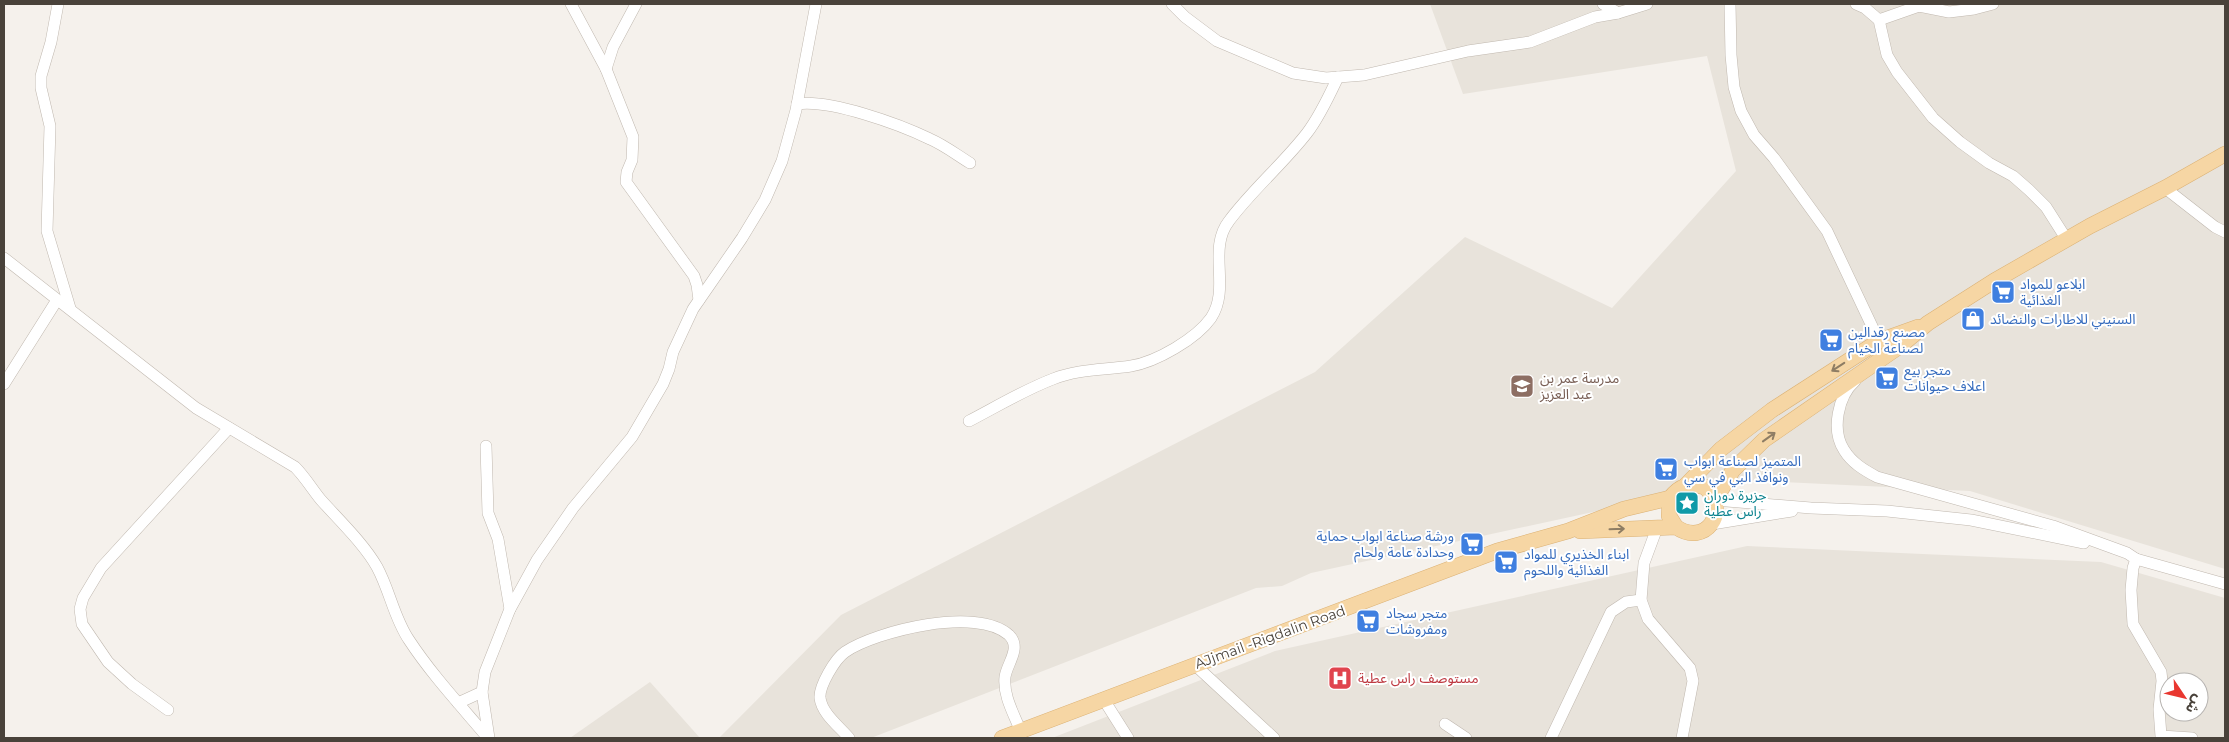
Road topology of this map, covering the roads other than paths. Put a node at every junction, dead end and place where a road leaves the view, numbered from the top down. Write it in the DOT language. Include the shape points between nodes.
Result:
graph roads {
  1 [pos="58,4"];
  2 [pos="571,4"];
  3 [pos="636,4"];
  4 [pos="816,4"];
  5 [pos="1172,4"];
  6 [pos="1603,4"];
  7 [pos="1647,4"];
  8 [pos="1730,4"];
  9 [pos="1856,4"];
  10 [pos="1993,4"];
  11 [pos="1618,13"];
  12 [pos="1879,20"];
  13 [pos="606,68"];
  14 [pos="1338,77"];
  15 [pos="797,104"];
  16 [pos="2225,154"];
  17 [pos="970,163"];
  18 [pos="2165,188"];
  19 [pos="2225,232"];
  20 [pos="2066,240"];
  21 [pos="4,258"];
  22 [pos="57,300"];
  23 [pos="698,300"];
  24 [pos="70,308"];
  25 [pos="1928,323"];
  26 [pos="1889,347"];
  27 [pos="4,384"];
  28 [pos="969,421"];
  29 [pos="229,428"];
  30 [pos="486,446"];
  31 [pos="1685,486"];
  32 [pos="1670,498"];
  33 [pos="1715,500"];
  34 [pos="1811,508"];
  35 [pos="1712,524"];
  36 [pos="1676,526"];
  37 [pos="1657,528"];
  38 [pos="1568,531"];
  39 [pos="2132,556"];
  40 [pos="2225,584"];
  41 [pos="1641,600"];
  42 [pos="510,609"];
  43 [pos="1195,665"];
  44 [pos="482,692"];
  45 [pos="1104,700"];
  46 [pos="458,703"];
  47 [pos="168,710"];
  48 [pos="1445,724"];
  49 [pos="1021,732"];
  50 [pos="2160,737"];
  51 [pos="489,738"];
  52 [pos="849,738"];
  53 [pos="1002,738"];
  54 [pos="1128,738"];
  55 [pos="1274,738"];
  56 [pos="1466,738"];
  57 [pos="1551,738"];
  58 [pos="1682,738"];
  59 [pos="2192,738"];
  1 -- 24 [label="street" via="41,88 50,126 47,231"];
  2 -- 13 [label="street"];
  3 -- 13 [label="street" via="612,47"];
  4 -- 15 [label="street"];
  5 -- 14 [label="street" via="1226,45 1293,73"];
  6 -- 11 [label="street"];
  7 -- 11 [label="street"];
  8 -- 26 [label="street" via="1734,87 1741,111 1754,135 1827,231"];
  9 -- 12 [label="street"];
  10 -- 12 [label="street" via="1949,12 1919,6"];
  11 -- 14 [label="street" via="1595,17 1530,42 1468,51 1364,75"];
  12 -- 20 [label="street" via="1887,55 1933,118 1960,142 2030,190 2046,207"];
  13 -- 23 [label="street" via="633,137 632,160 626,182 694,276"];
  14 -- 28 [label="street" via="1306,133 1228,221 1218,244 1220,278 1216,307 1204,327 1150,361 1053,378"];
  15 -- 17 [label="street" via="809,102 852,111 931,139"];
  15 -- 23 [label="street" via="782,161 764,200 742,238"];
  16 -- 18 [label="main road"];
  18 -- 19 [label="street" via="2215,228"];
  18 -- 20 [label="main road"];
  20 -- 25 [label="main road"];
  21 -- 22 [label="street"];
  22 -- 24 [label="street"];
  22 -- 27 [label="street"];
  23 -- 42 [label="street" via="682,331 663,384 632,437 573,508 537,560"];
  24 -- 29 [label="street" via="196,408"];
  25 -- 26 [label="main road"];
  25 -- 26 [label="main road"];
  26 -- 31 [label="main road, one-way" via="1772,410 1721,449"];
  33 -- 26 [label="main road, one-way" via="1733,470 1764,440"];
  26 -- 39 [label="street" via="1847,389 1837,420 1843,449 1859,468 1877,477 2053,526"];
  29 -- 46 [label="street" via="304,476 316,495 376,565 409,640"];
  29 -- 47 [label="street" via="101,568 88,586 80,609 82,624 108,662"];
  30 -- 42 [label="street" via="488,513 498,539"];
  31 -- 32 [label="main road"];
  31 -- 33 [label="main road" via="1705,487"];
  32 -- 36 [label="main road" via="1670,516"];
  32 -- 38 [label="main road" via="1624,509"];
  33 -- 34 [label="street"];
  33 -- 35 [label="main road"];
  34 -- 35 [label="street"];
  34 -- 39 [label="street" via="1887,511 1970,520"];
  35 -- 36 [label="main road" via="1694,533"];
  36 -- 37 [label="main road"];
  38 -- 37 [label="main road, one-way"];
  37 -- 41 [label="street" via="1644,563"];
  38 -- 43 [label="main road, AJjmail -Rigdalin Road" via="1496,551"];
  39 -- 40 [label="street"];
  39 -- 50 [label="street" via="2133,624 2161,672"];
  41 -- 57 [label="street" via="1626,602 1611,612"];
  41 -- 58 [label="street" via="1648,619 1690,668 1693,681"];
  42 -- 44 [label="street" via="485,672"];
  43 -- 45 [label="main road, AJjmail -Rigdalin Road"];
  43 -- 55 [label="street"];
  44 -- 46 [label="street"];
  44 -- 51 [label="street"];
  45 -- 49 [label="main road, AJjmail -Rigdalin Road"];
  45 -- 54 [label="street"];
  46 -- 51 [label="street"];
  48 -- 56 [label="street"];
  49 -- 52 [label="street" via="1004,689 1014,642 997,628 968,621 939,622 863,642 843,654 822,686 820,699 827,714"];
  49 -- 53 [label="main road, AJjmail -Rigdalin Road"];
  50 -- 59 [label="street"];
}
